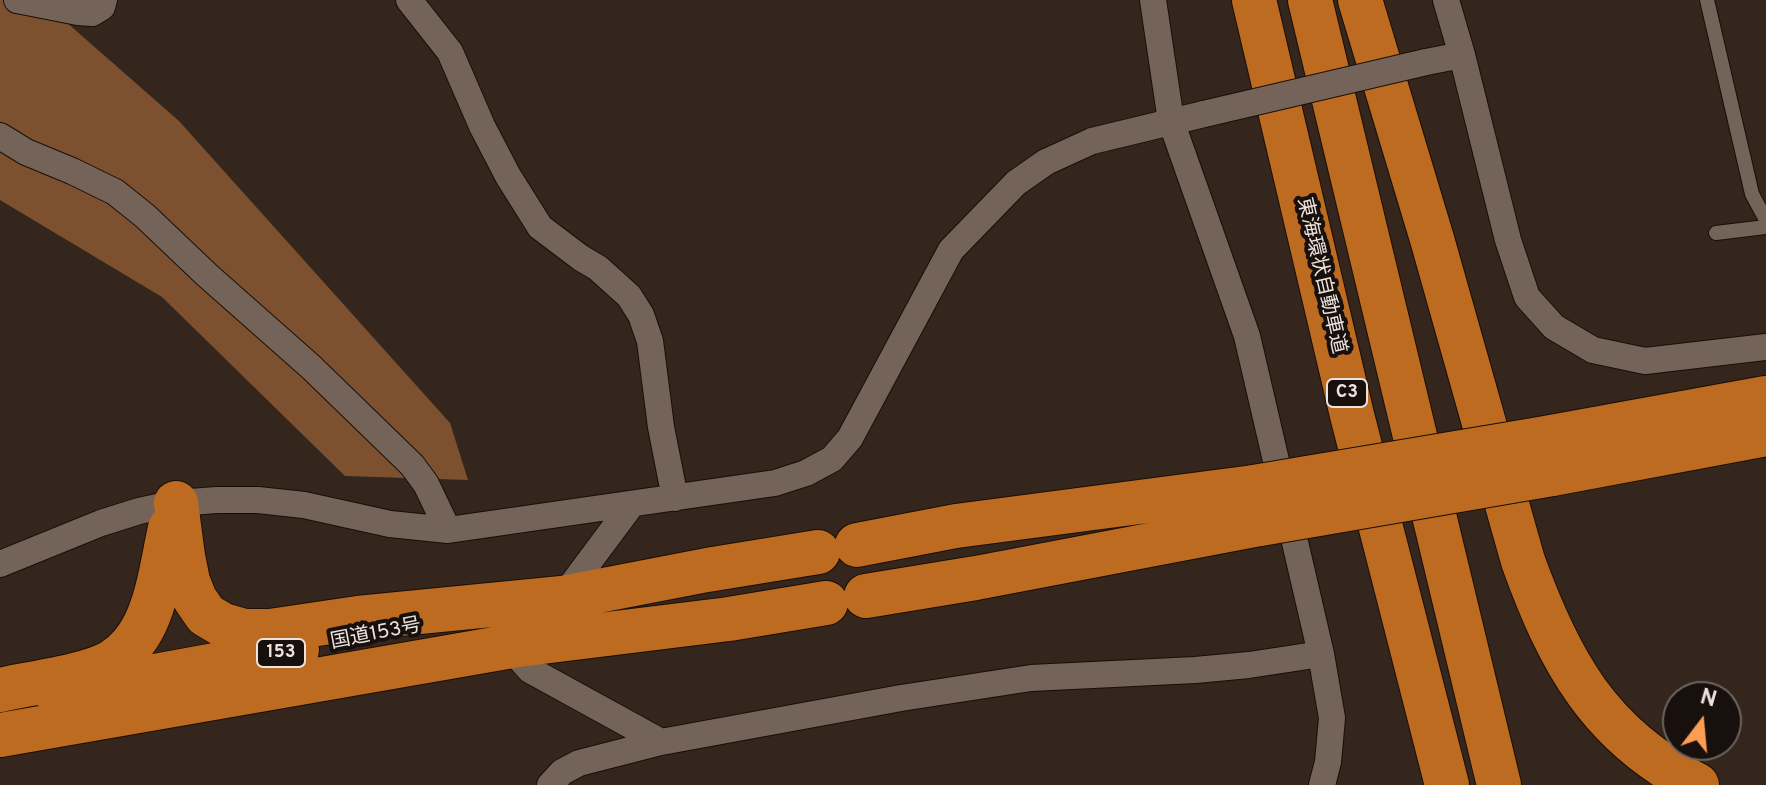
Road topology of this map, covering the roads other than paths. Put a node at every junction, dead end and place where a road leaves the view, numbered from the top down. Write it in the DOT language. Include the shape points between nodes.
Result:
graph roads {
  1 [pos="17,0"];
  2 [pos="104,0"];
  3 [pos="409,0"];
  4 [pos="1153,0"];
  5 [pos="1254,0"];
  6 [pos="1310,0"];
  7 [pos="1360,0"];
  8 [pos="1446,0"];
  9 [pos="1707,0"];
  10 [pos="1462,55"];
  11 [pos="1171,121"];
  12 [pos="0,136"];
  13 [pos="1766,220"];
  14 [pos="1766,227"];
  15 [pos="1716,233"];
  16 [pos="1766,347"];
  17 [pos="1766,398"];
  18 [pos="1352,415"];
  19 [pos="1766,434"];
  20 [pos="1766,446"];
  21 [pos="1549,456"];
  22 [pos="1640,458"];
  23 [pos="675,498"];
  24 [pos="176,503"];
  25 [pos="632,504"];
  26 [pos="1257,505"];
  27 [pos="448,530"];
  28 [pos="0,564"];
  29 [pos="562,598"];
  30 [pos="518,645"];
  31 [pos="1321,654"];
  32 [pos="0,690"];
  33 [pos="0,704"];
  34 [pos="0,735"];
  35 [pos="661,742"];
  36 [pos="550,785"];
  37 [pos="1322,785"];
  38 [pos="1432,785"];
  39 [pos="1447,785"];
  40 [pos="1499,785"];
  41 [pos="1697,785"];
  1 -- 2 [label="street" via="92,13"];
  3 -- 23 [label="street" via="450,52 482,126 540,227 598,268 641,315 650,341"];
  4 -- 11 [label="street"];
  5 -- 18 [label="highway, 東海環状自動車道 / C3"];
  6 -- 40 [label="highway"];
  7 -- 41 [label="highway" via="1539,606 1579,682 1606,717 1668,771"];
  8 -- 10 [label="street"];
  9 -- 13 [label="lane" via="1752,194"];
  10 -- 11 [label="street, bridge"];
  10 -- 16 [label="street" via="1527,297 1554,327 1593,350 1645,361"];
  11 -- 23 [label="street" via="1092,141 1016,183 951,250 850,438 832,459 775,483"];
  11 -- 31 [label="street" via="1247,336"];
  12 -- 27 [label="street" via="115,192 145,216 412,465"];
  14 -- 15 [label="lane"];
  17 -- 21 [label="highway"];
  18 -- 38 [label="highway" via="1369,528"];
  18 -- 39 [label="highway, 東海環状自動車道 / C3"];
  19 -- 22 [label="highway"];
  20 -- 22 [label="highway"];
  21 -- 22 [label="highway"];
  21 -- 26 [label="highway, bridge"];
  23 -- 25 [label="street"];
  24 -- 27 [label="street" via="258,500"];
  24 -- 28 [label="street" via="101,523"];
  24 -- 29 [label="highway, 153" via="195,599 206,615 244,631"];
  24 -- 32 [label="highway" via="156,592 132,645 113,661 87,671"];
  25 -- 27 [label="street"];
  25 -- 29 [label="street"];
  26 -- 29 [label="highway" via="956,526"];
  26 -- 30 [label="highway, 国道153号" via="976,578 729,619"];
  29 -- 33 [label="highway, 国道153号 / 153"];
  30 -- 34 [label="highway, 国道153号 / 153"];
  30 -- 35 [label="street" via="530,670"];
  31 -- 35 [label="street" via="1195,670 1031,678"];
  31 -- 37 [label="street" via="1332,718"];
  35 -- 36 [label="street" via="579,763"];
}
